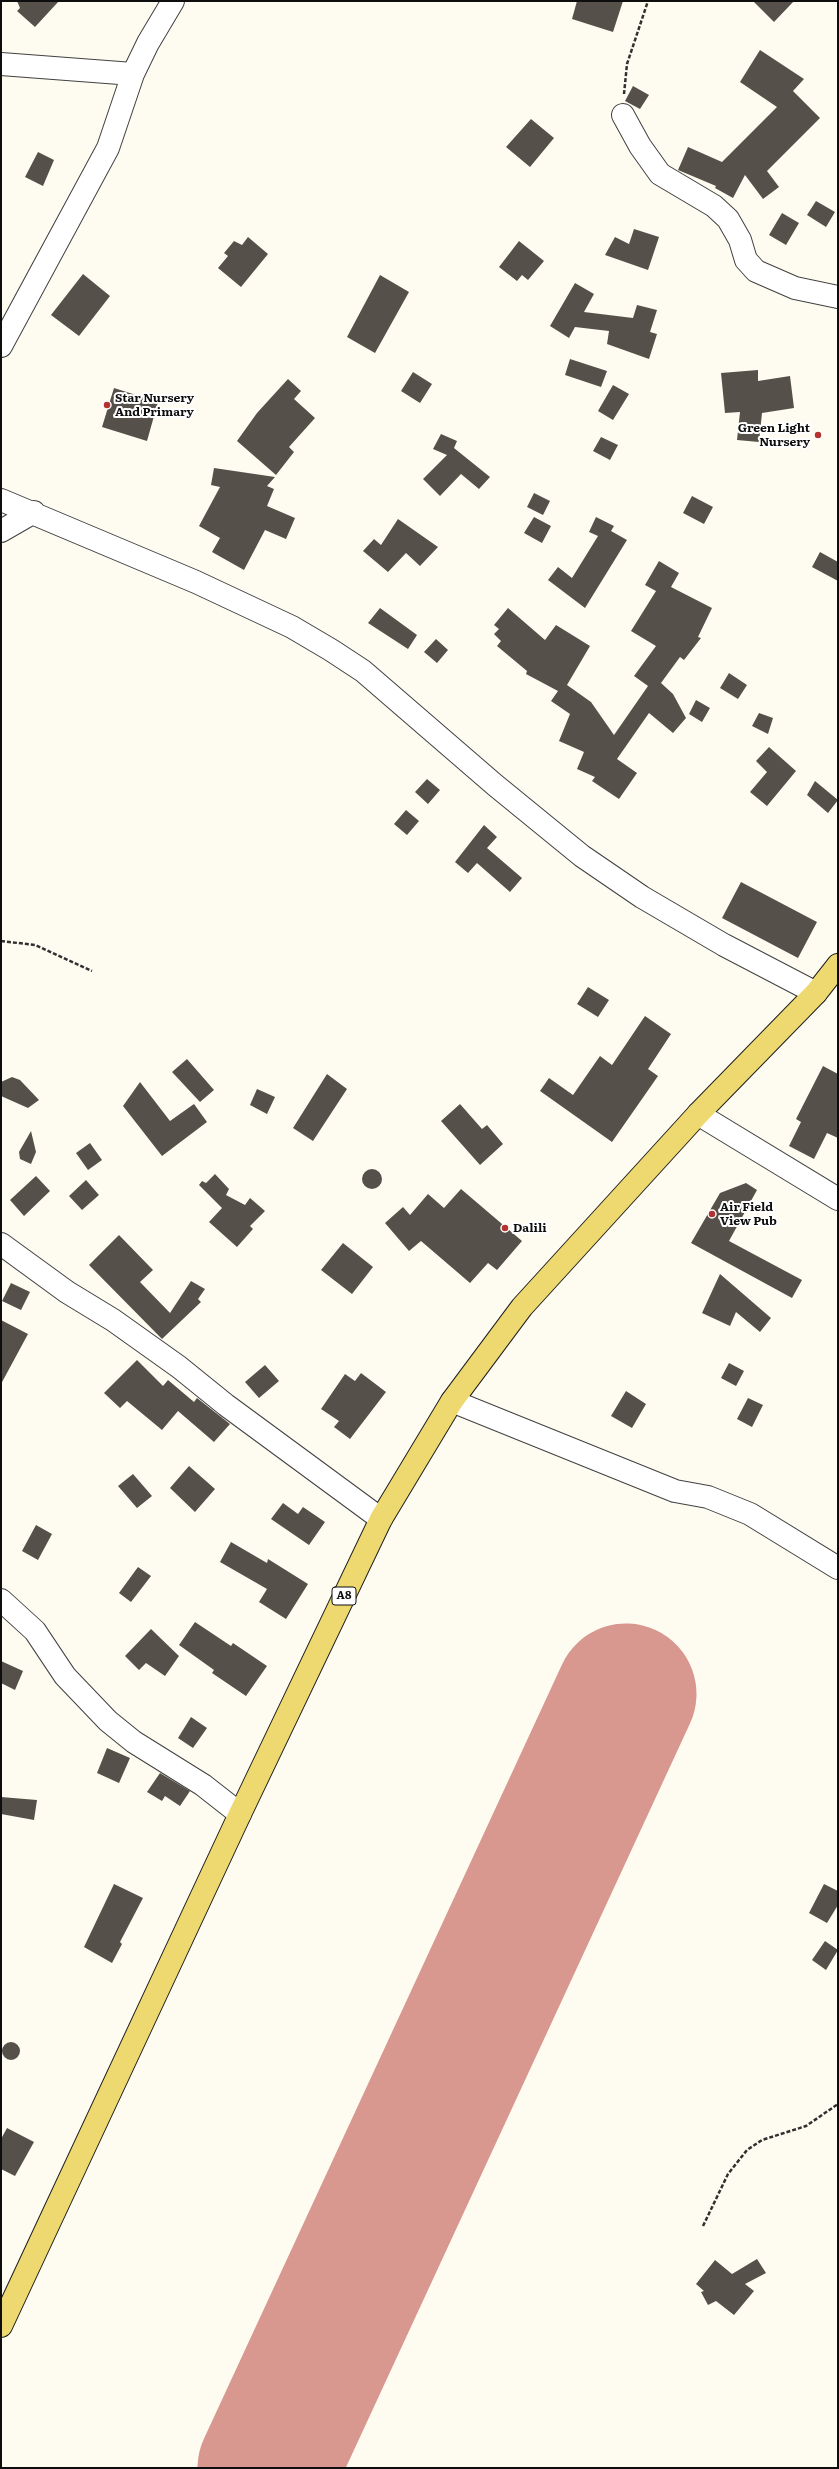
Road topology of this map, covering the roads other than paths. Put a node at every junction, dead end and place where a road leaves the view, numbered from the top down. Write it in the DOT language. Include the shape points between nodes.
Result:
graph roads {
  1 [pos="173,1"];
  2 [pos="1,64"];
  3 [pos="134,74"];
  4 [pos="622,115"];
  5 [pos="838,297"];
  6 [pos="1,346"];
  7 [pos="1,500"];
  8 [pos="34,512"];
  9 [pos="1,531"];
  10 [pos="838,966"];
  11 [pos="816,993"];
  12 [pos="698,1114"];
  13 [pos="838,1199"];
  14 [pos="1,1244"];
  15 [pos="452,1400"];
  16 [pos="381,1519"];
  17 [pos="838,1568"];
  18 [pos="1,1600"];
  19 [pos="240,1814"];
  20 [pos="1,2326"];
  1 -- 3 [label="street" via="148,43"];
  2 -- 3 [label="street"];
  3 -- 6 [label="street" via="108,148"];
  4 -- 5 [label="street" via="660,174 714,206 728,219 740,240 746,260 756,271 796,288"];
  7 -- 8 [label="street"];
  8 -- 9 [label="street"];
  8 -- 11 [label="street" via="196,582 292,628 331,650 363,671 495,786 582,856 649,901 724,945"];
  10 -- 11 [label="main road, A8"];
  11 -- 12 [label="main road, A8"];
  12 -- 13 [label="street"];
  12 -- 15 [label="main road, A8" via="522,1307"];
  14 -- 16 [label="street" via="67,1292 113,1320 180,1367 226,1405"];
  15 -- 16 [label="main road, A8"];
  15 -- 17 [label="street" via="675,1491 708,1497 750,1514"];
  16 -- 19 [label="main road, A8"];
  18 -- 19 [label="street" via="36,1631 65,1676 108,1721 134,1742 203,1785"];
  19 -- 20 [label="main road, A8"];
}
